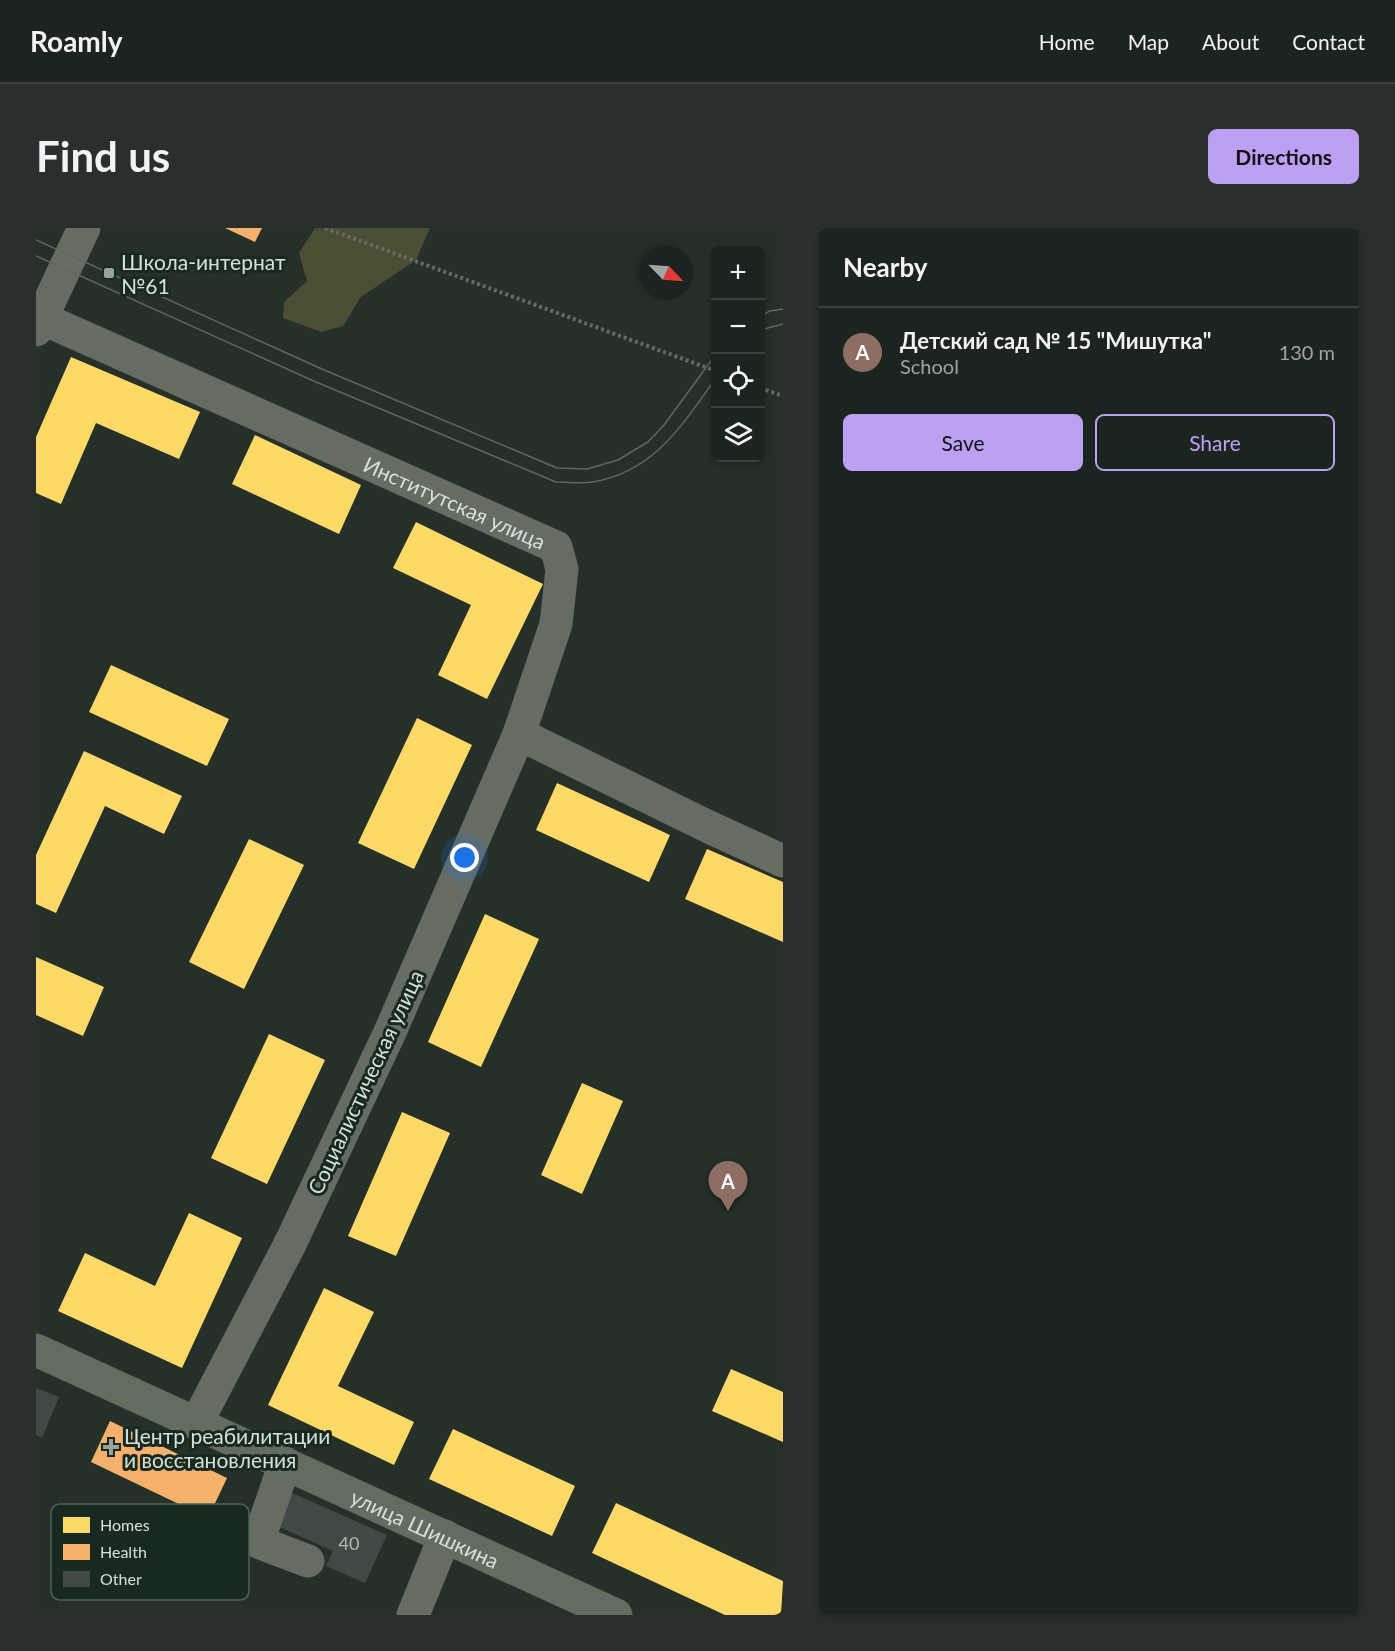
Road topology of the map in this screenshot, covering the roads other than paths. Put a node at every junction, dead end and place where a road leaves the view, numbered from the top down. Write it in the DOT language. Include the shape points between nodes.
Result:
graph roads {
  1 [pos="84,228"];
  2 [pos="39,324"];
  3 [pos="519,734"];
  4 [pos="783,861"];
  5 [pos="36,1350"];
  6 [pos="197,1422"];
  7 [pos="285,1463"];
  8 [pos="445,1536"];
  9 [pos="308,1561"];
  10 [pos="413,1615"];
  11 [pos="616,1615"];
  1 -- 2 [label="street"];
  2 -- 3 [label="street, Институтская улица" via="556,547 562,569 556,624"];
  3 -- 4 [label="street"];
  3 -- 6 [label="street, Социалистическая улица" via="390,1032 290,1244"];
  5 -- 6 [label="main road, улица Шишкина"];
  6 -- 7 [label="main road, улица Шишкина"];
  7 -- 8 [label="main road, улица Шишкина"];
  7 -- 9 [label="street" via="258,1542"];
  8 -- 10 [label="street"];
  8 -- 11 [label="main road, улица Шишкина"];
}
